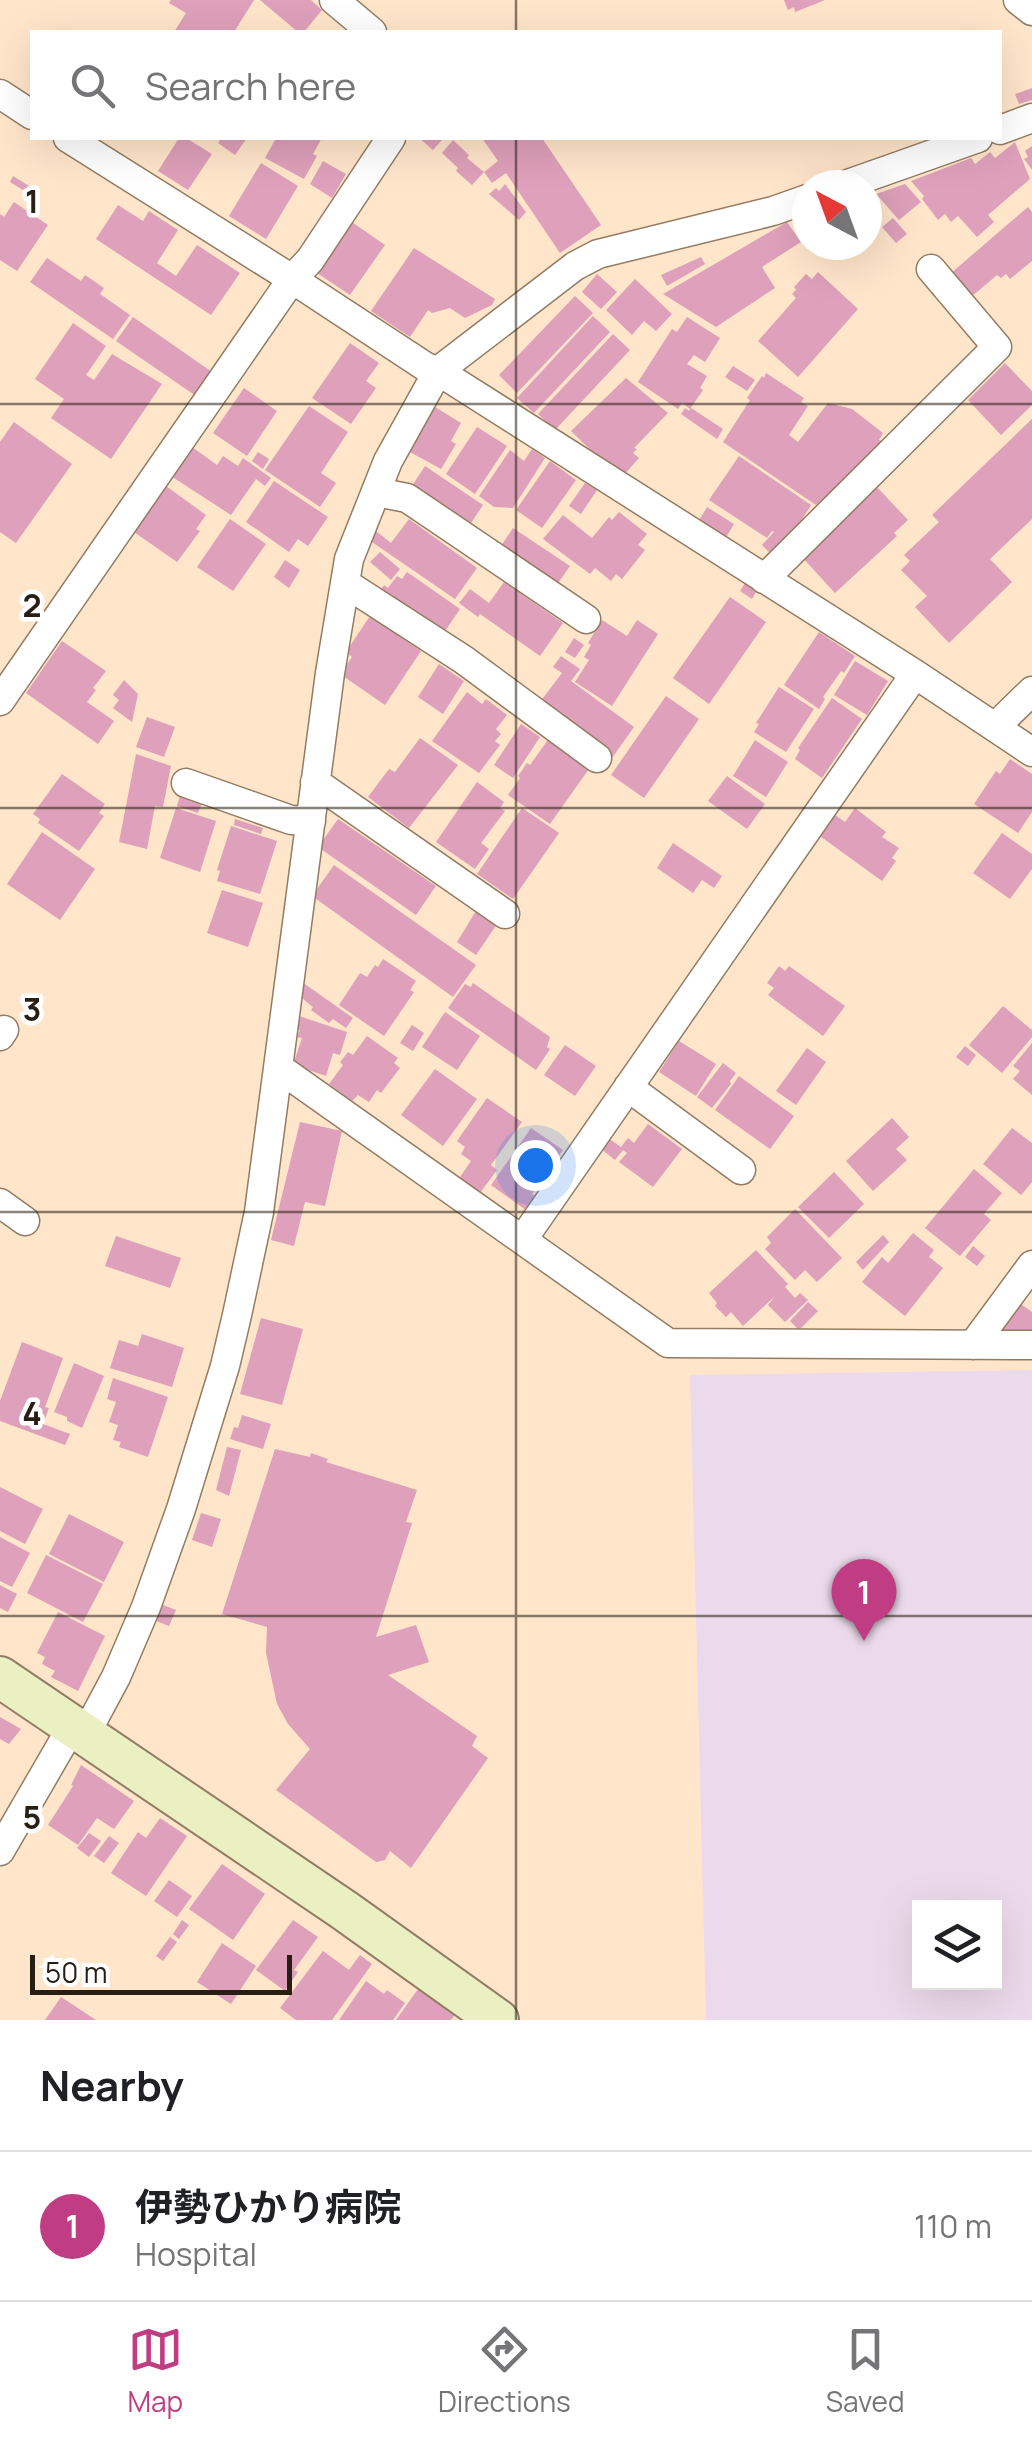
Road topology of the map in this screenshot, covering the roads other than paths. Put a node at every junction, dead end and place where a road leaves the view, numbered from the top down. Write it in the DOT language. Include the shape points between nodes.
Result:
graph roads {
  1 [pos="334,0"];
  2 [pos="1018,0"];
  3 [pos="1032,10"];
  4 [pos="370,30"];
  5 [pos="0,94"];
  6 [pos="30,114"];
  7 [pos="1032,118"];
  8 [pos="1002,129"];
  9 [pos="71,140"];
  10 [pos="390,140"];
  11 [pos="972,140"];
  12 [pos="882,172"];
  13 [pos="792,204"];
  14 [pos="931,270"];
  15 [pos="292,278"];
  16 [pos="438,371"];
  17 [pos="376,492"];
  18 [pos="764,579"];
  19 [pos="345,582"];
  20 [pos="586,619"];
  21 [pos="916,674"];
  22 [pos="1032,692"];
  23 [pos="0,701"];
  24 [pos="995,727"];
  25 [pos="1032,752"];
  26 [pos="598,758"];
  27 [pos="316,782"];
  28 [pos="186,783"];
  29 [pos="311,822"];
  30 [pos="505,914"];
  31 [pos="280,1068"];
  32 [pos="628,1087"];
  33 [pos="741,1170"];
  34 [pos="0,1203"];
  35 [pos="25,1220"];
  36 [pos="523,1240"];
  37 [pos="1032,1265"];
  38 [pos="973,1345"];
  39 [pos="1032,1345"];
  40 [pos="0,1676"];
  41 [pos="80,1729"];
  42 [pos="0,1851"];
  43 [pos="479,2015"];
  1 -- 4 [label="street"];
  2 -- 3 [label="street"];
  5 -- 6 [label="street"];
  7 -- 8 [label="street"];
  9 -- 15 [label="street"];
  10 -- 15 [label="street"];
  11 -- 12 [label="street"];
  13 -- 16 [label="street" via="598,254"];
  14 -- 18 [label="street" via="997,347"];
  15 -- 16 [label="street"];
  15 -- 23 [label="street"];
  16 -- 17 [label="street"];
  16 -- 18 [label="street"];
  17 -- 19 [label="street"];
  17 -- 20 [label="street" via="407,498"];
  18 -- 21 [label="street"];
  19 -- 26 [label="street"];
  19 -- 27 [label="street"];
  21 -- 24 [label="street"];
  21 -- 32 [label="street"];
  22 -- 24 [label="street"];
  24 -- 25 [label="street"];
  27 -- 29 [label="street"];
  27 -- 30 [label="street"];
  28 -- 29 [label="street"];
  29 -- 31 [label="street"];
  31 -- 36 [label="street"];
  31 -- 41 [label="street" via="259,1212 225,1366 146,1608 116,1676"];
  32 -- 33 [label="street"];
  32 -- 36 [label="street"];
  34 -- 35 [label="street"];
  36 -- 38 [label="street" via="668,1343"];
  37 -- 38 [label="street"];
  38 -- 39 [label="street"];
  40 -- 41 [label="main road"];
  41 -- 42 [label="street"];
  41 -- 43 [label="main road" via="344,1910"];
}
